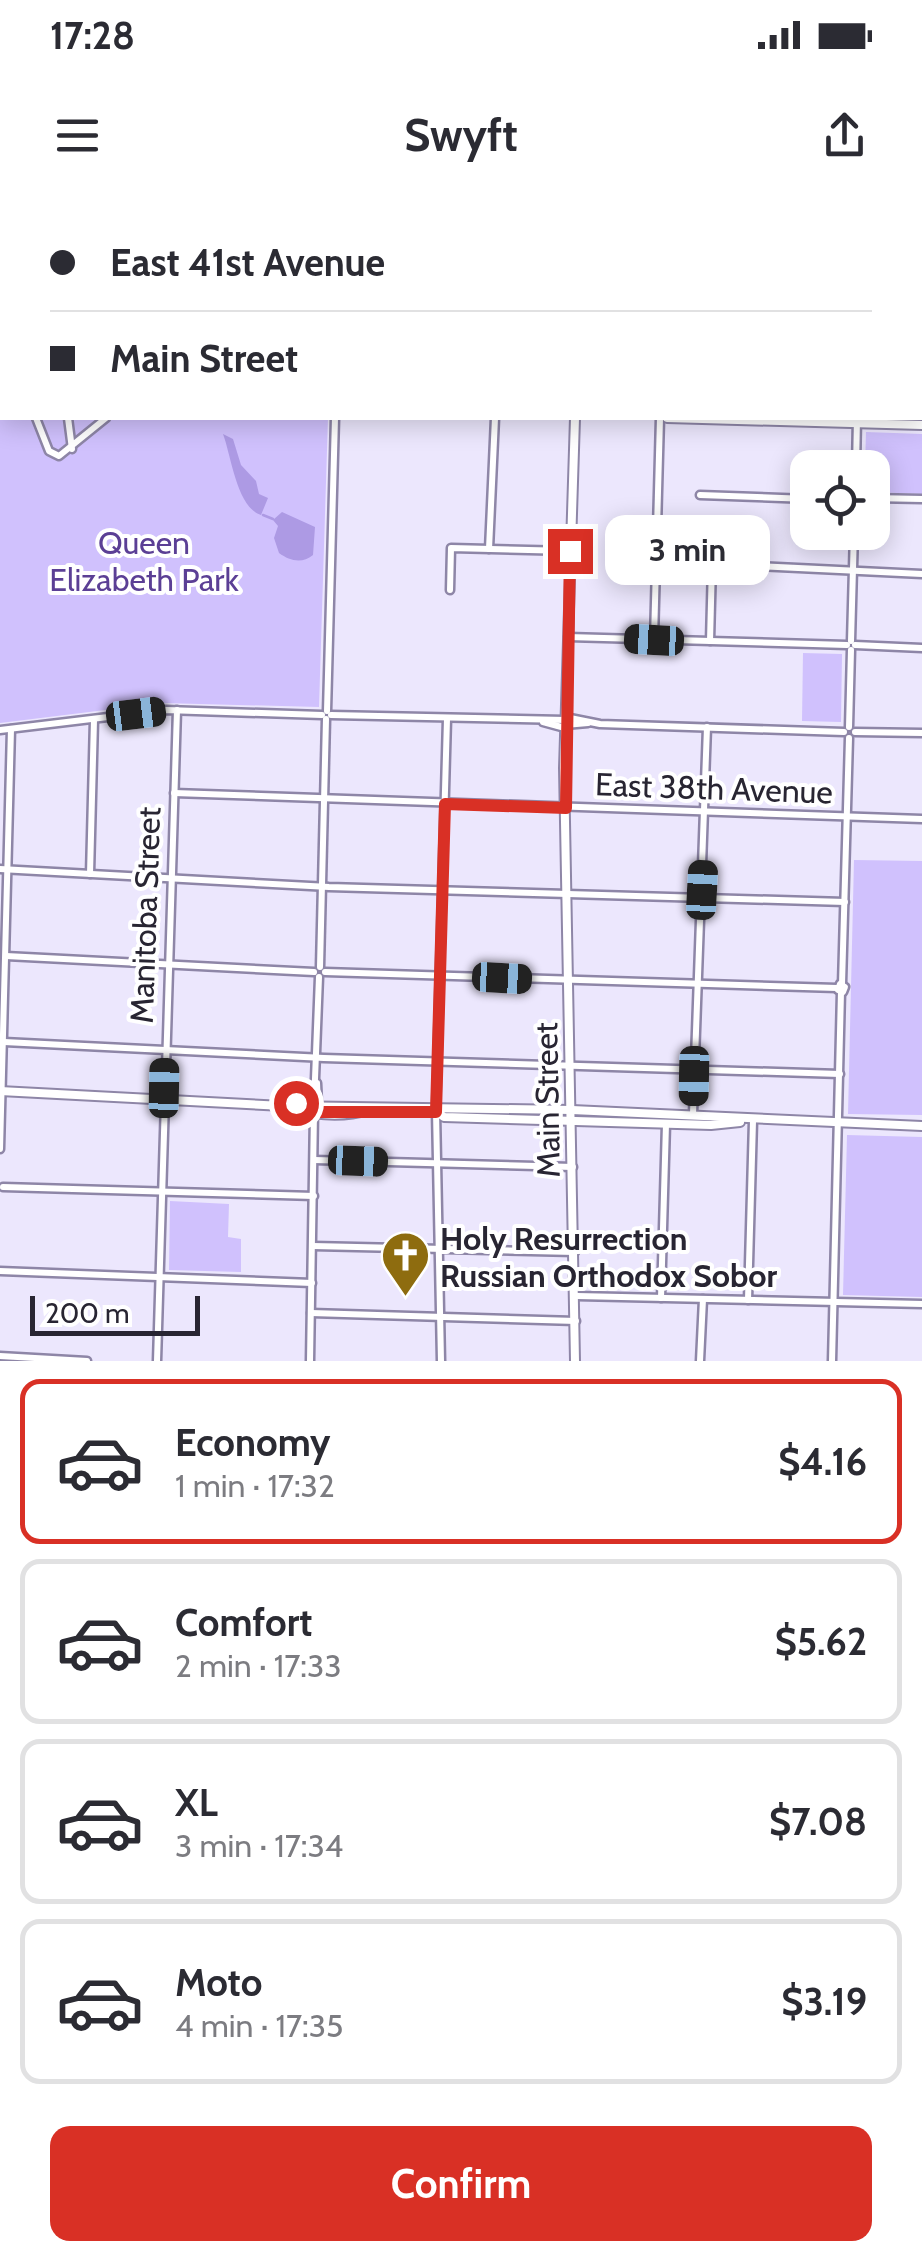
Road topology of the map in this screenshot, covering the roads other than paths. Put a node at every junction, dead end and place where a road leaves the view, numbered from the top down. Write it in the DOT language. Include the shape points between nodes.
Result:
graph roads {
  1 [pos="37,420"];
  2 [pos="68,420"];
  3 [pos="104,420"];
  4 [pos="334,420"];
  5 [pos="495,420"];
  6 [pos="575,420"];
  7 [pos="660,420"];
  8 [pos="857,420"];
  9 [pos="922,425"];
  10 [pos="72,450"];
  11 [pos="856,450"];
  12 [pos="700,495"];
  13 [pos="790,498"];
  14 [pos="890,498"];
  15 [pos="922,499"];
  16 [pos="489,549"];
  17 [pos="854,550"];
  18 [pos="570,551"];
  19 [pos="698,563"];
  20 [pos="712,564"];
  21 [pos="853,570"];
  22 [pos="922,574"];
  23 [pos="450,590"];
  24 [pos="567,637"];
  25 [pos="654,640"];
  26 [pos="710,641"];
  27 [pos="851,645"];
  28 [pos="922,648"];
  29 [pos="177,710"];
  30 [pos="326,715"];
  31 [pos="447,719"];
  32 [pos="94,720"];
  33 [pos="565,722"];
  34 [pos="707,728"];
  35 [pos="11,729"];
  36 [pos="0,730"];
  37 [pos="849,732"];
  38 [pos="922,734"];
  39 [pos="174,794"];
  40 [pos="324,800"];
  41 [pos="445,804"];
  42 [pos="566,808"];
  43 [pos="705,812"];
  44 [pos="847,817"];
  45 [pos="922,819"];
  46 [pos="4,869"];
  47 [pos="90,874"];
  48 [pos="170,878"];
  49 [pos="322,886"];
  50 [pos="443,890"];
  51 [pos="568,893"];
  52 [pos="702,897"];
  53 [pos="845,902"];
  54 [pos="6,956"];
  55 [pos="168,964"];
  56 [pos="320,972"];
  57 [pos="440,976"];
  58 [pos="570,980"];
  59 [pos="696,984"];
  60 [pos="840,988"];
  61 [pos="4,1042"];
  62 [pos="165,1050"];
  63 [pos="318,1058"];
  64 [pos="438,1061"];
  65 [pos="571,1066"];
  66 [pos="694,1070"];
  67 [pos="840,1074"];
  68 [pos="1,1092"];
  69 [pos="164,1100"];
  70 [pos="316,1108"];
  71 [pos="572,1110"];
  72 [pos="436,1112"];
  73 [pos="693,1114"];
  74 [pos="572,1121"];
  75 [pos="749,1121"];
  76 [pos="666,1124"];
  77 [pos="840,1124"];
  78 [pos="922,1126"];
  79 [pos="0,1149"];
  80 [pos="314,1160"];
  81 [pos="438,1164"];
  82 [pos="574,1166"];
  83 [pos="1,1187"];
  84 [pos="162,1192"];
  85 [pos="314,1196"];
  86 [pos="313,1246"];
  87 [pos="440,1249"];
  88 [pos="576,1252"];
  89 [pos="0,1271"];
  90 [pos="160,1279"];
  91 [pos="312,1283"];
  92 [pos="578,1296"];
  93 [pos="661,1298"];
  94 [pos="703,1299"];
  95 [pos="748,1300"];
  96 [pos="834,1302"];
  97 [pos="922,1304"];
  98 [pos="311,1313"];
  99 [pos="443,1317"];
  100 [pos="577,1322"];
  101 [pos="0,1356"];
  102 [pos="87,1361"];
  103 [pos="157,1361"];
  104 [pos="310,1361"];
  105 [pos="441,1361"];
  106 [pos="575,1361"];
  107 [pos="700,1361"];
  108 [pos="832,1361"];
  1 -- 10 [label="street" via="49,450 59,456"];
  2 -- 10 [label="street"];
  3 -- 10 [label="street"];
  4 -- 30 [label="street"];
  5 -- 16 [label="street"];
  6 -- 18 [label="main road, Main Street"];
  7 -- 25 [label="street"];
  8 -- 9 [label="main road"];
  8 -- 11 [label="street"];
  12 -- 13 [label="street"];
  14 -- 15 [label="street"];
  16 -- 18 [label="street"];
  16 -- 23 [label="street" via="451,548"];
  17 -- 21 [label="street"];
  18 -- 24 [label="main road, Main Street"];
  19 -- 20 [label="street"];
  20 -- 21 [label="street"];
  20 -- 26 [label="street"];
  21 -- 22 [label="street"];
  21 -- 27 [label="street"];
  24 -- 25 [label="street"];
  24 -- 33 [label="main road, Main Street"];
  25 -- 26 [label="street"];
  26 -- 27 [label="street"];
  27 -- 28 [label="street"];
  27 -- 37 [label="street"];
  29 -- 30 [label="street"];
  29 -- 32 [label="street"];
  29 -- 39 [label="street, Manitoba Street"];
  30 -- 31 [label="street"];
  30 -- 40 [label="street"];
  31 -- 33 [label="street"];
  31 -- 41 [label="street"];
  32 -- 35 [label="street"];
  32 -- 47 [label="street"];
  33 -- 34 [label="street"];
  33 -- 42 [label="main road, Main Street"];
  34 -- 37 [label="street"];
  34 -- 43 [label="street"];
  35 -- 36 [label="street"];
  35 -- 46 [label="street"];
  37 -- 38 [label="street"];
  37 -- 44 [label="street"];
  39 -- 40 [label="street, East 38th Avenue"];
  39 -- 48 [label="street, Manitoba Street"];
  40 -- 41 [label="street, East 38th Avenue"];
  40 -- 49 [label="street"];
  41 -- 42 [label="street, East 38th Avenue"];
  41 -- 50 [label="street"];
  42 -- 43 [label="street, East 38th Avenue"];
  42 -- 51 [label="main road, Main Street"];
  43 -- 44 [label="street, East 38th Avenue"];
  43 -- 52 [label="street"];
  44 -- 45 [label="street, East 38th Avenue"];
  44 -- 53 [label="street"];
  46 -- 47 [label="street"];
  46 -- 54 [label="street"];
  47 -- 48 [label="street"];
  48 -- 49 [label="street"];
  48 -- 55 [label="street, Manitoba Street"];
  49 -- 50 [label="street"];
  49 -- 56 [label="street"];
  50 -- 51 [label="street"];
  50 -- 57 [label="street"];
  51 -- 52 [label="street"];
  51 -- 58 [label="main road, Main Street"];
  52 -- 53 [label="street"];
  52 -- 59 [label="street"];
  53 -- 60 [label="street"];
  54 -- 55 [label="street"];
  54 -- 61 [label="street"];
  55 -- 56 [label="street"];
  55 -- 62 [label="street, Manitoba Street"];
  56 -- 57 [label="street"];
  56 -- 63 [label="street"];
  57 -- 58 [label="street"];
  57 -- 64 [label="street"];
  58 -- 59 [label="street"];
  58 -- 65 [label="main road, Main Street"];
  59 -- 60 [label="street"];
  59 -- 66 [label="street"];
  60 -- 67 [label="street"];
  61 -- 62 [label="street"];
  61 -- 68 [label="street"];
  62 -- 63 [label="street"];
  62 -- 69 [label="street, Manitoba Street"];
  63 -- 64 [label="street"];
  63 -- 70 [label="street"];
  64 -- 65 [label="street"];
  64 -- 72 [label="street"];
  65 -- 66 [label="street"];
  65 -- 71 [label="main road, Main Street"];
  66 -- 67 [label="street"];
  66 -- 73 [label="street"];
  67 -- 77 [label="street"];
  68 -- 69 [label="main road"];
  68 -- 79 [label="street"];
  69 -- 70 [label="main road"];
  69 -- 84 [label="street, Manitoba Street"];
  70 -- 72 [label="main road"];
  70 -- 80 [label="street"];
  71 -- 72 [label="main road"];
  71 -- 73 [label="main road"];
  71 -- 74 [label="main road, Main Street"];
  72 -- 74 [label="main road"];
  72 -- 81 [label="street"];
  73 -- 75 [label="main road"];
  74 -- 76 [label="main road"];
  74 -- 82 [label="main road, Main Street"];
  75 -- 76 [label="main road"];
  75 -- 77 [label="main road"];
  75 -- 95 [label="street"];
  76 -- 93 [label="street"];
  77 -- 78 [label="main road"];
  77 -- 96 [label="street"];
  80 -- 81 [label="street"];
  80 -- 85 [label="street"];
  81 -- 82 [label="street"];
  81 -- 87 [label="street"];
  82 -- 88 [label="main road, Main Street"];
  83 -- 84 [label="street"];
  84 -- 85 [label="street"];
  84 -- 90 [label="street, Manitoba Street"];
  85 -- 86 [label="street"];
  86 -- 87 [label="street"];
  86 -- 91 [label="street"];
  87 -- 88 [label="street"];
  87 -- 99 [label="street"];
  88 -- 92 [label="main road, Main Street"];
  89 -- 90 [label="street"];
  90 -- 91 [label="street"];
  90 -- 103 [label="street, Manitoba Street"];
  91 -- 98 [label="street"];
  92 -- 93 [label="street"];
  92 -- 100 [label="main road, Main Street"];
  93 -- 94 [label="street"];
  94 -- 95 [label="street"];
  94 -- 107 [label="street"];
  95 -- 96 [label="street"];
  96 -- 97 [label="street"];
  96 -- 108 [label="street"];
  98 -- 99 [label="street"];
  98 -- 104 [label="street"];
  99 -- 100 [label="street"];
  99 -- 105 [label="street"];
  100 -- 106 [label="main road, Main Street"];
  101 -- 102 [label="street"];
}
